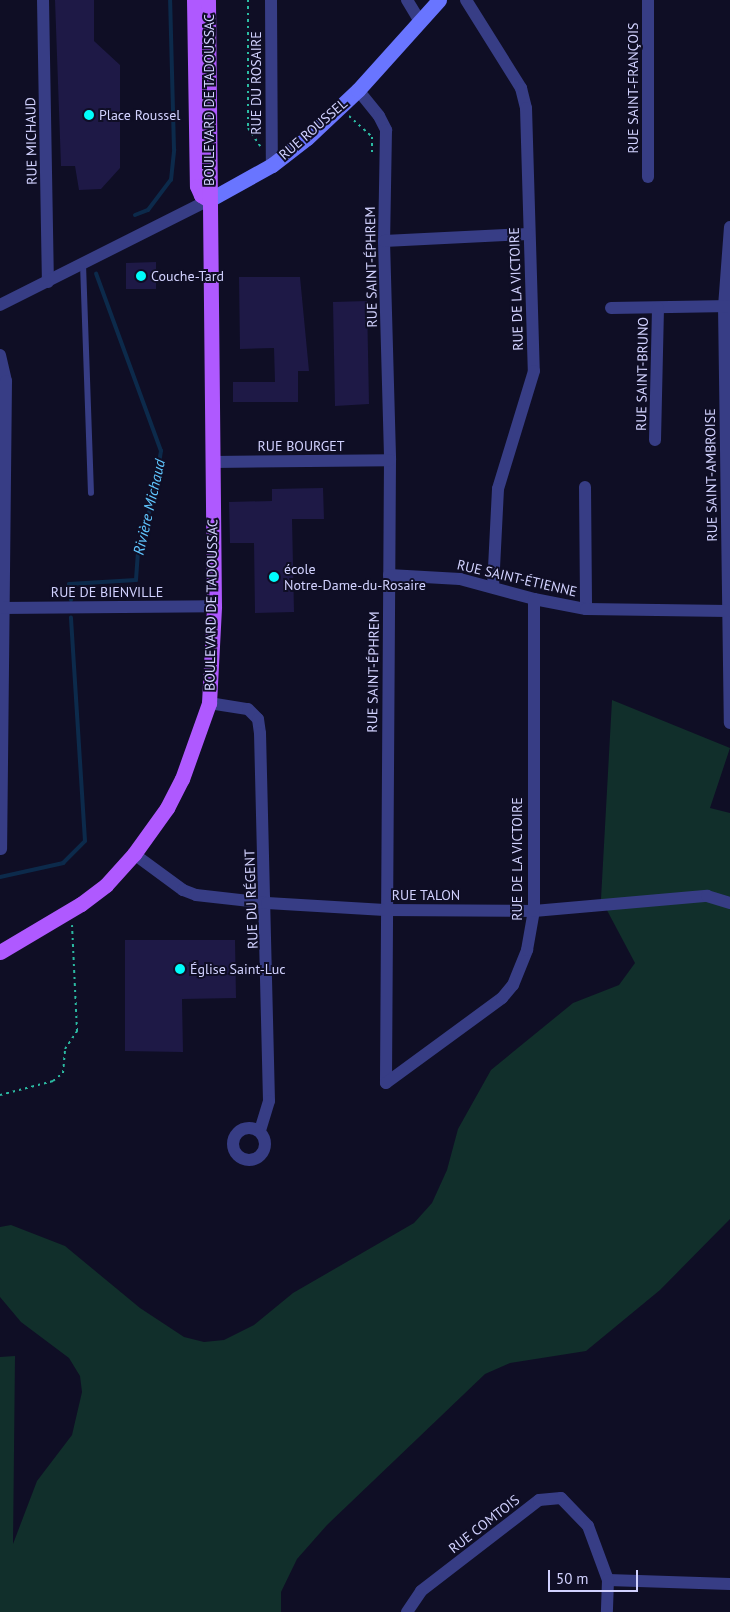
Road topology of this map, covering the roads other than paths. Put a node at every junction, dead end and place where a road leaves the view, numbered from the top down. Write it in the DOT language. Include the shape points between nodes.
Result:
graph roads {
  1 [pos="43,0"];
  2 [pos="194,0"];
  3 [pos="208,0"];
  4 [pos="271,0"];
  5 [pos="407,0"];
  6 [pos="439,0"];
  7 [pos="466,0"];
  8 [pos="648,0"];
  9 [pos="419,20"];
  10 [pos="358,90"];
  11 [pos="272,165"];
  12 [pos="648,177"];
  13 [pos="209,200"];
  14 [pos="730,227"];
  15 [pos="528,234"];
  16 [pos="384,240"];
  17 [pos="83,264"];
  18 [pos="48,282"];
  19 [pos="0,305"];
  20 [pos="727,306"];
  21 [pos="611,308"];
  22 [pos="658,308"];
  23 [pos="0,355"];
  24 [pos="655,440"];
  25 [pos="390,460"];
  26 [pos="213,462"];
  27 [pos="585,487"];
  28 [pos="91,493"];
  29 [pos="389,575"];
  30 [pos="494,587"];
  31 [pos="534,599"];
  32 [pos="214,606"];
  33 [pos="1,608"];
  34 [pos="586,609"];
  35 [pos="728,612"];
  36 [pos="210,703"];
  37 [pos="730,723"];
  38 [pos="0,848"];
  39 [pos="134,854"];
  40 [pos="267,903"];
  41 [pos="730,903"];
  42 [pos="385,910"];
  43 [pos="534,911"];
  44 [pos="0,952"];
  45 [pos="386,1083"];
  46 [pos="260,1131"];
  47 [pos="608,1580"];
  48 [pos="730,1584"];
  49 [pos="407,1612"];
  50 [pos="607,1612"];
  1 -- 18 [label="street, RUE MICHAUD"];
  2 -- 13 [label="main road, BOULEVARD DE TADOUSSAC" via="197,186 201,195"];
  3 -- 13 [label="main road, BOULEVARD DE TADOUSSAC"];
  4 -- 11 [label="street, RUE DU ROSAIRE"];
  5 -- 9 [label="street"];
  6 -- 9 [label="street, RUE ROUSSEL"];
  7 -- 15 [label="street, RUE DE LA VICTOIRE" via="521,88 526,108"];
  8 -- 12 [label="street, RUE SAINT-FRANÇOIS"];
  9 -- 10 [label="street, RUE ROUSSEL"];
  10 -- 11 [label="street, RUE ROUSSEL" via="307,138"];
  10 -- 16 [label="street, RUE SAINT-ÉPHREM" via="386,130"];
  11 -- 13 [label="street, RUE ROUSSEL"];
  13 -- 17 [label="street, RUE ROUSSEL"];
  13 -- 26 [label="main road, BOULEVARD DE TADOUSSAC"];
  14 -- 20 [label="street, RUE SAINT-AMBROISE"];
  15 -- 16 [label="street"];
  15 -- 30 [label="street, RUE DE LA VICTOIRE" via="534,371 498,489"];
  16 -- 25 [label="street, RUE SAINT-ÉPHREM"];
  17 -- 18 [label="street, RUE ROUSSEL"];
  17 -- 28 [label="lane"];
  18 -- 19 [label="street, RUE ROUSSEL"];
  20 -- 22 [label="street"];
  20 -- 35 [label="street, RUE SAINT-AMBROISE"];
  21 -- 22 [label="street"];
  22 -- 24 [label="street, RUE SAINT-BRUNO"];
  23 -- 33 [label="street" via="6,381"];
  25 -- 26 [label="street, RUE BOURGET"];
  25 -- 29 [label="street, RUE SAINT-ÉPHREM"];
  26 -- 32 [label="main road, BOULEVARD DE TADOUSSAC"];
  27 -- 34 [label="street"];
  29 -- 30 [label="street, RUE SAINT-ÉTIENNE" via="460,579"];
  29 -- 42 [label="street, RUE SAINT-ÉPHREM"];
  30 -- 31 [label="street, RUE SAINT-ÉTIENNE"];
  31 -- 34 [label="street, RUE SAINT-ÉTIENNE"];
  31 -- 43 [label="street, RUE DE LA VICTOIRE"];
  32 -- 33 [label="street, RUE DE BIENVILLE"];
  32 -- 36 [label="main road, BOULEVARD DE TADOUSSAC"];
  33 -- 38 [label="street"];
  34 -- 35 [label="street, RUE SAINT-ÉTIENNE"];
  35 -- 37 [label="street, RUE SAINT-AMBROISE"];
  36 -- 39 [label="main road, BOULEVARD DE TADOUSSAC" via="182,779 167,808"];
  36 -- 40 [label="street, RUE DU RÉGENT" via="242,707 258,719"];
  39 -- 40 [label="street, RUE TALON" via="183,890 196,895"];
  39 -- 44 [label="main road, BOULEVARD DE TADOUSSAC" via="106,885 72,911"];
  40 -- 42 [label="street, RUE TALON"];
  40 -- 46 [label="street, RUE DU RÉGENT" via="269,1101"];
  41 -- 43 [label="street, RUE TALON" via="707,896"];
  42 -- 43 [label="street, RUE TALON"];
  42 -- 45 [label="street, RUE SAINT-ÉPHREM"];
  43 -- 45 [label="street, RUE DE LA VICTOIRE" via="527,950 513,985 502,998"];
  47 -- 48 [label="street"];
  47 -- 49 [label="street, RUE COMTOIS" via="588,1526 561,1498 539,1500 421,1591"];
  47 -- 50 [label="street"];
}
